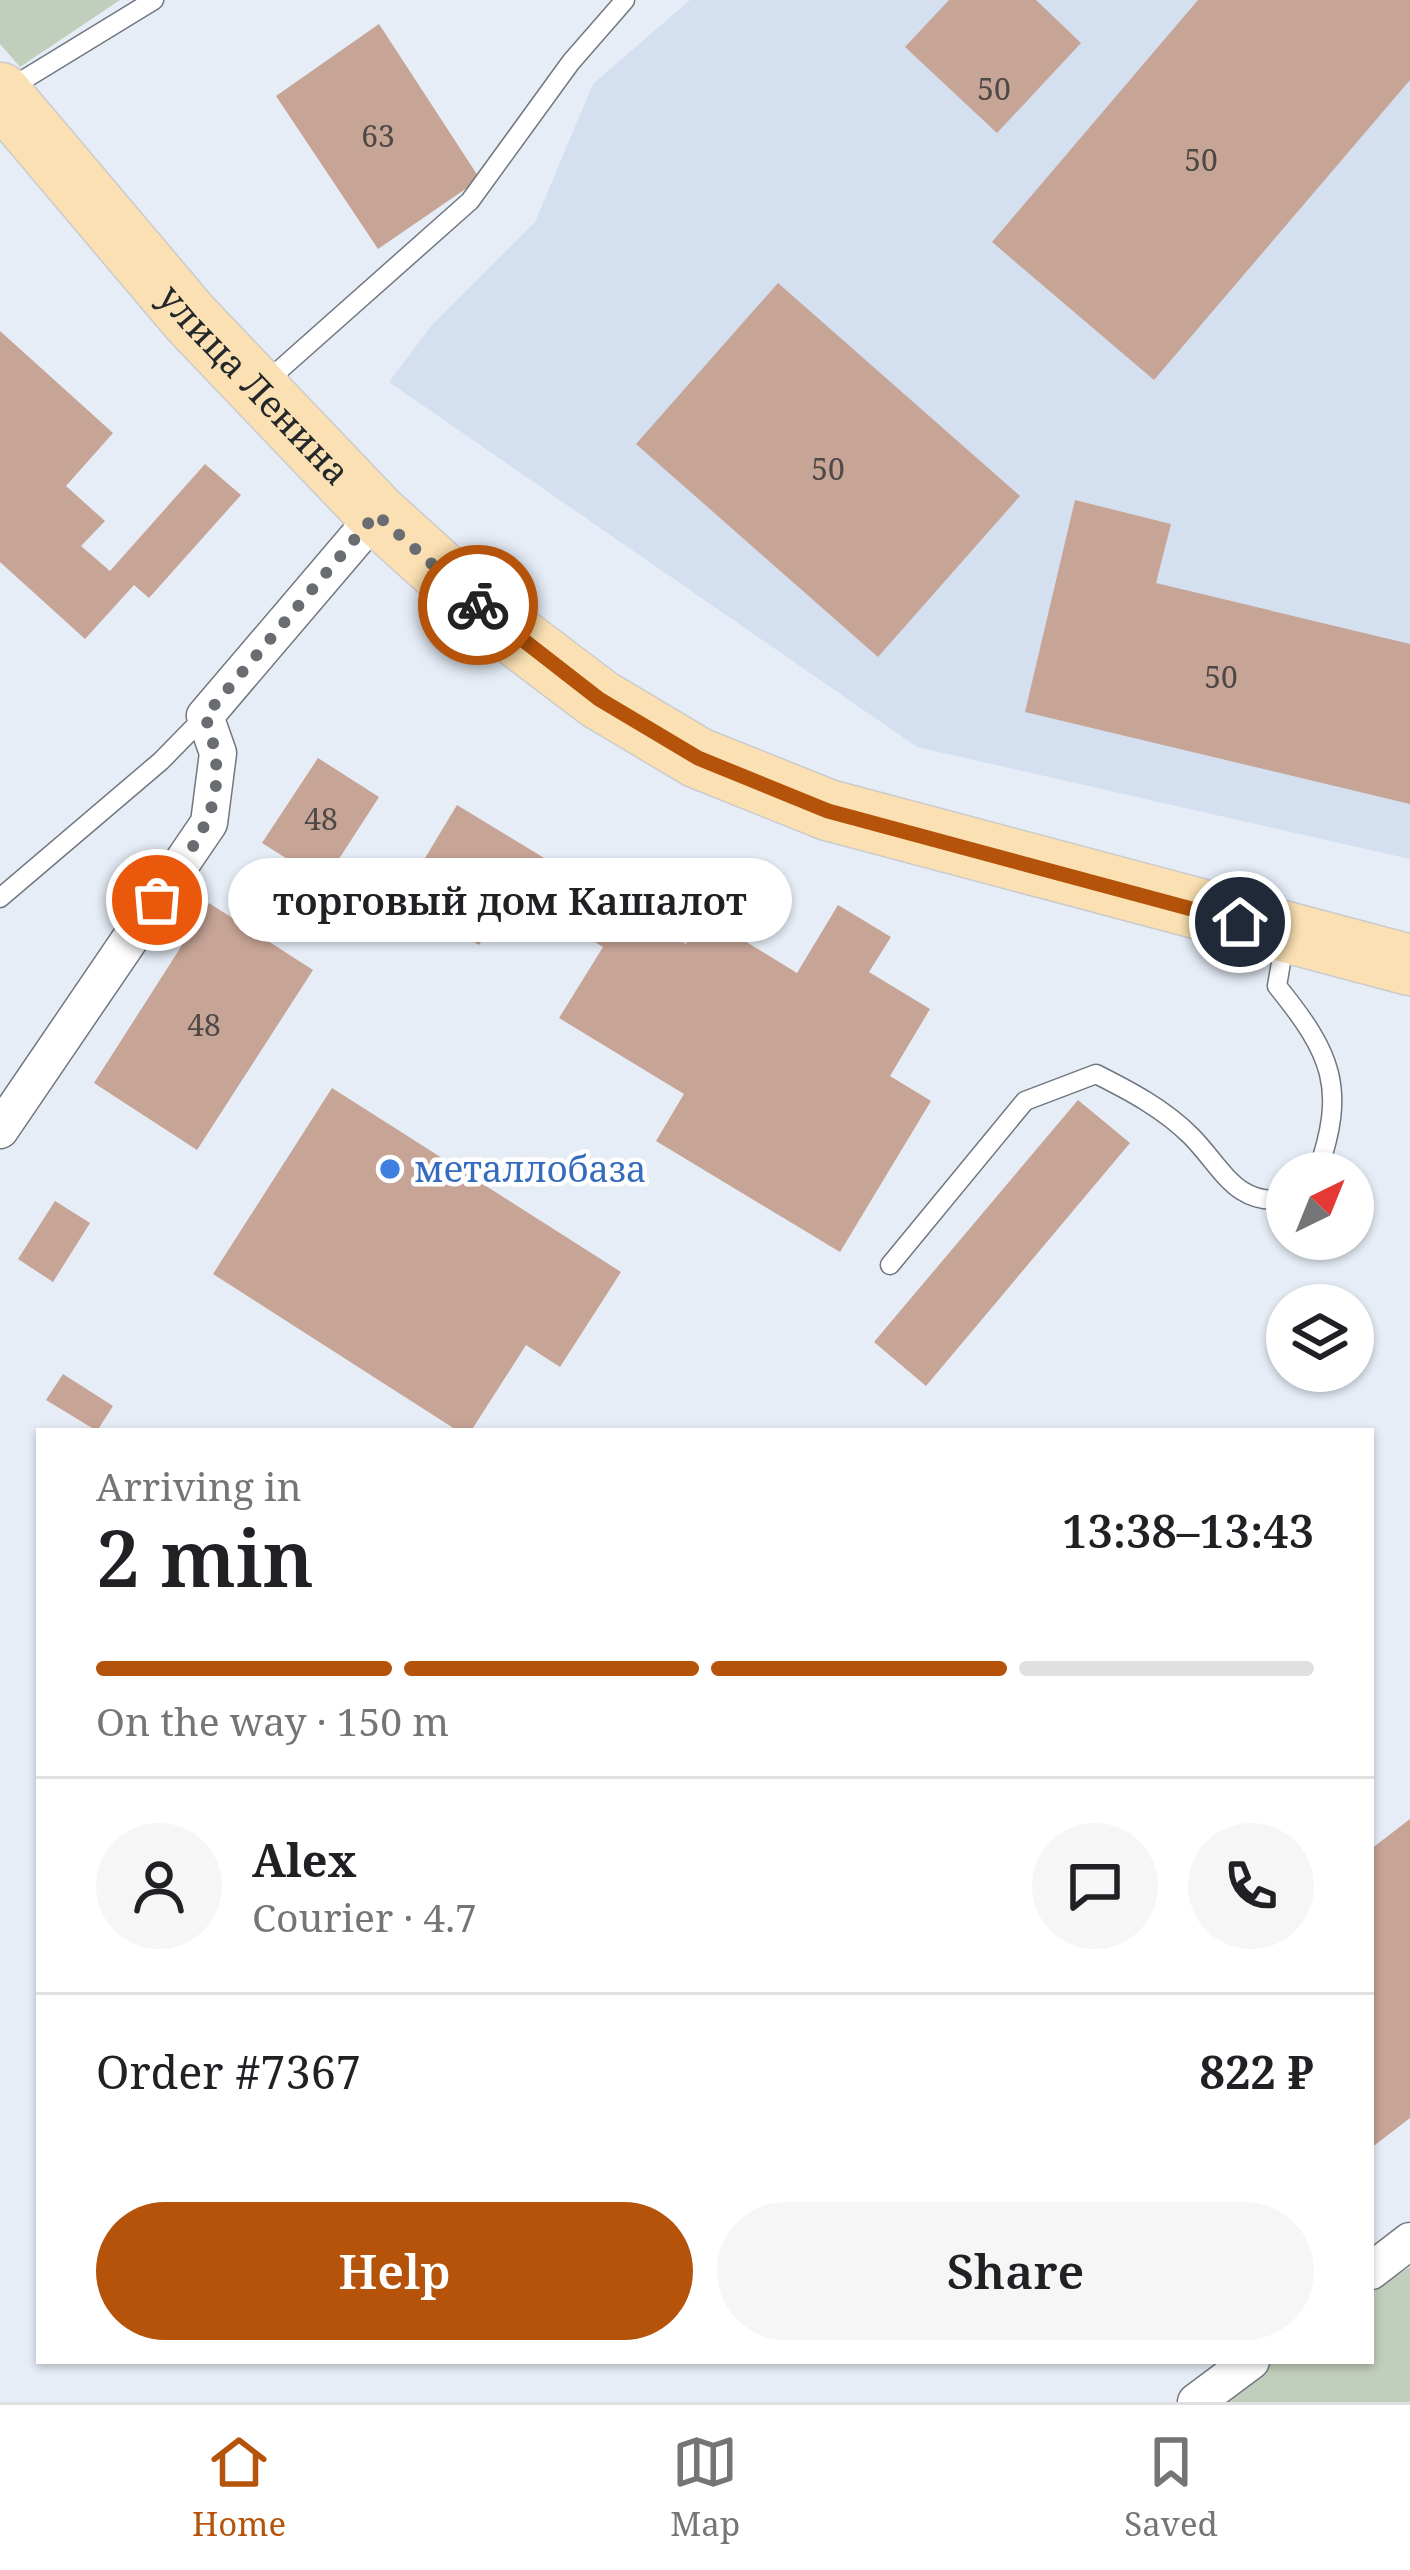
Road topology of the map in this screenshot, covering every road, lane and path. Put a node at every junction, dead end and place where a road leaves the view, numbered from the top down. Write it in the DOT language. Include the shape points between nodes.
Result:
graph roads {
  1 [pos="154,0"];
  2 [pos="625,0"];
  3 [pos="0,93"];
  4 [pos="258,389"];
  5 [pos="376,514"];
  6 [pos="205,716"];
  7 [pos="0,898"];
  8 [pos="1286,934"];
  9 [pos="1410,965"];
  10 [pos="0,1130"];
  11 [pos="1325,1152"];
  12 [pos="1266,1200"];
  13 [pos="890,1265"];
  14 [pos="1410,2241"];
  15 [pos="1374,2268"];
  16 [pos="1247,2364"];
  17 [pos="1196,2402"];
  1 -- 3 [label="lane"];
  2 -- 4 [label="lane" via="470,201"];
  3 -- 4 [label="main road, улица Ленина"];
  4 -- 5 [label="main road, улица Ленина"];
  5 -- 6 [label="street"];
  5 -- 8 [label="main road, улица Ленина" via="599,699 698,758 828,811"];
  6 -- 7 [label="lane"];
  6 -- 10 [label="street" via="218,753 209,823"];
  8 -- 9 [label="main road, улица Ленина"];
  8 -- 11 [label="lane" via="1277,986 1316,1033 1336,1090"];
  12 -- 13 [label="lane" via="1229,1186 1192,1137 1096,1074 1025,1101"];
  14 -- 15 [label="street"];
  16 -- 17 [label="street"];
}
